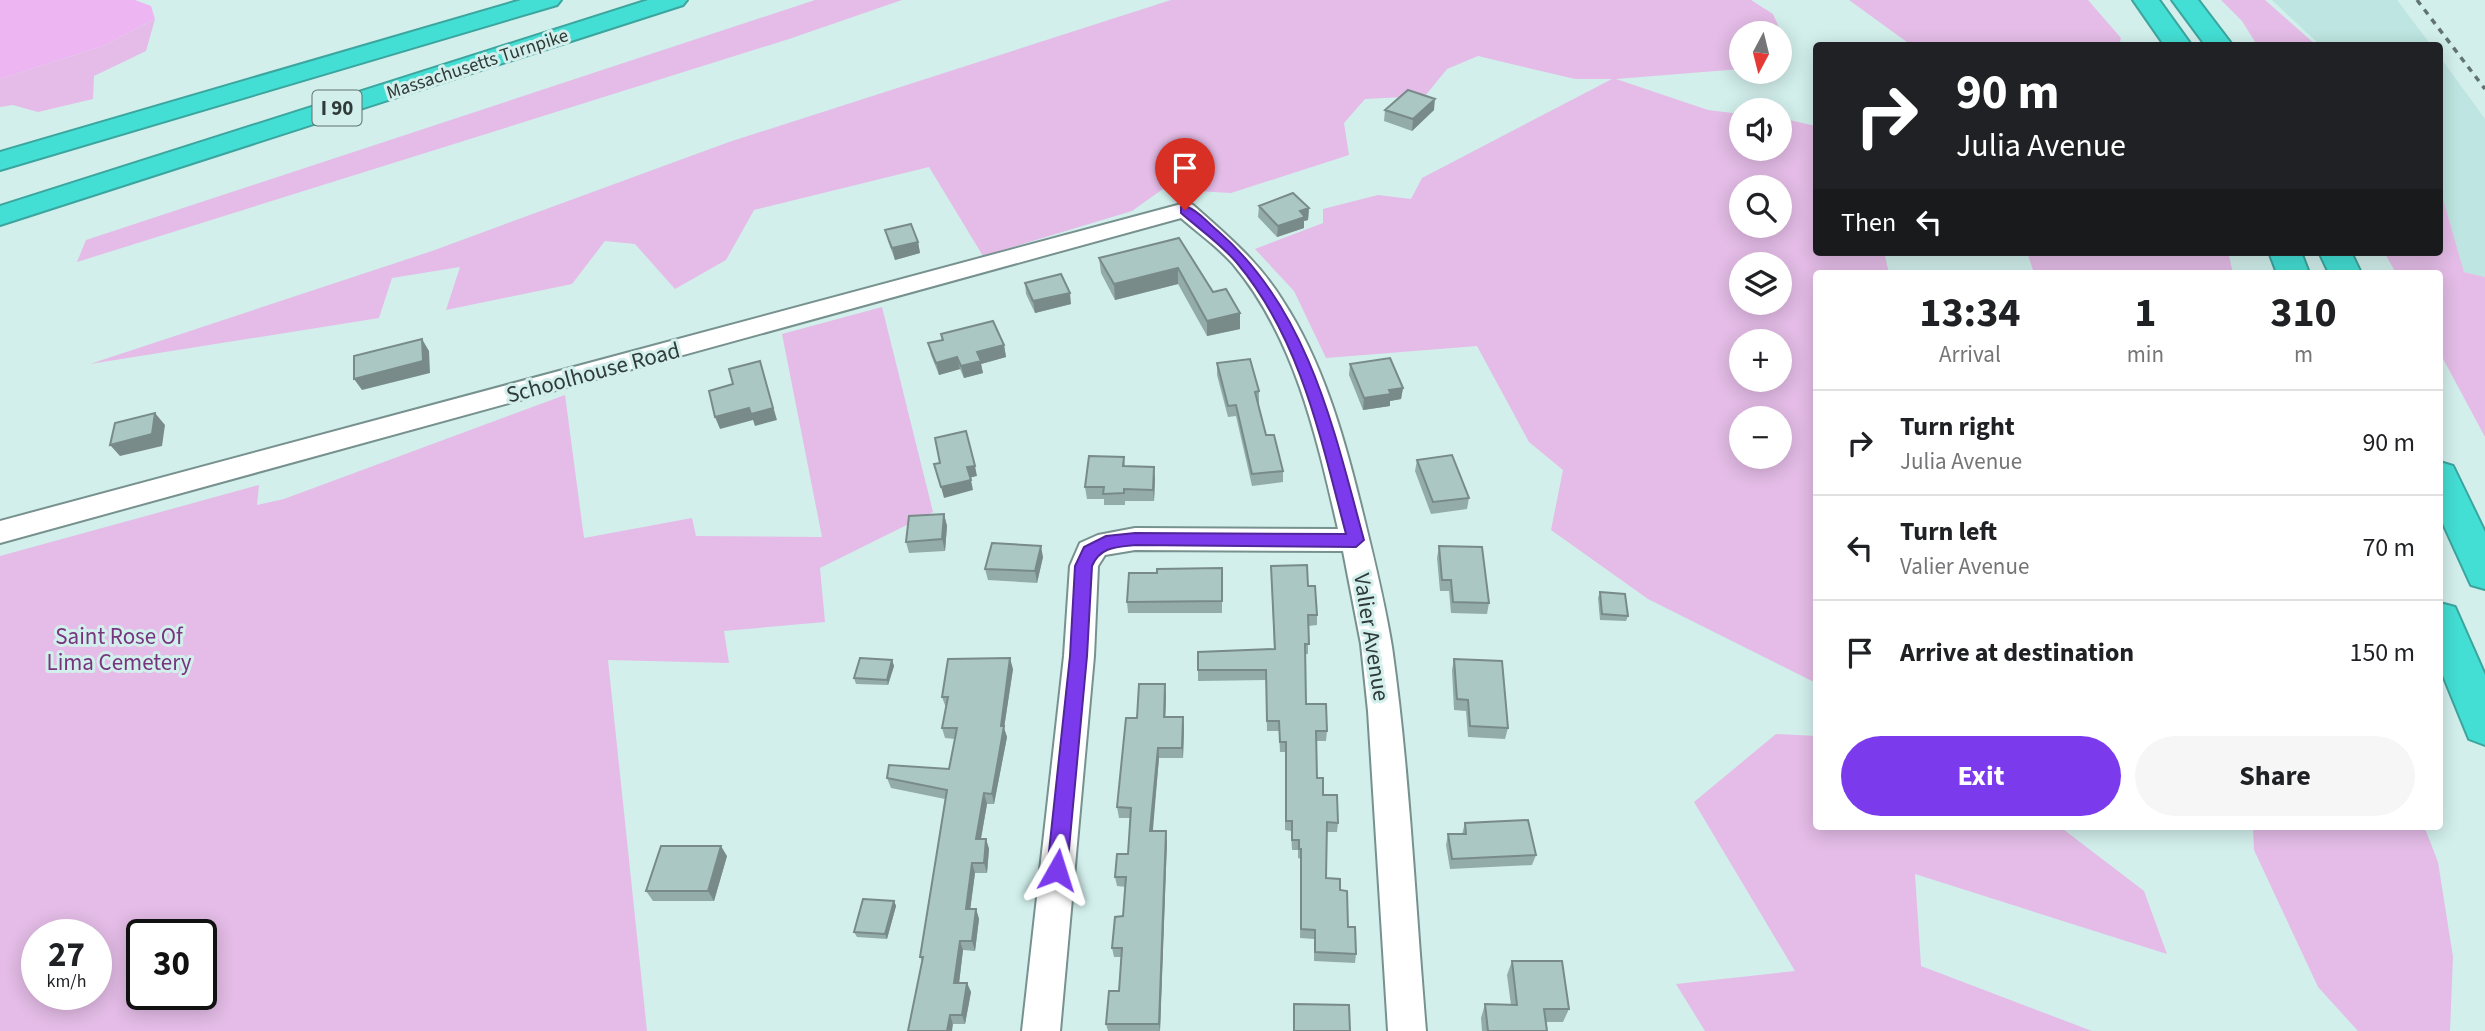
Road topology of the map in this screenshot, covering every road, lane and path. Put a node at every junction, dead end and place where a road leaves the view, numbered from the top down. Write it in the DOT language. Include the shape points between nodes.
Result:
graph roads {
  1 [pos="548,0"];
  2 [pos="674,0"];
  3 [pos="2146,0"];
  4 [pos="2185,0"];
  5 [pos="2176,42"];
  6 [pos="2217,42"];
  7 [pos="0,161"];
  8 [pos="1185,210"];
  9 [pos="0,216"];
  10 [pos="2443,483"];
  11 [pos="0,532"];
  12 [pos="1356,540"];
  13 [pos="2485,574"];
  14 [pos="2443,627"];
  15 [pos="2485,726"];
  16 [pos="1041,1031"];
  17 [pos="1407,1031"];
  1 -- 7 [label="highway, Massachusetts Turnpike / I 90"];
  2 -- 9 [label="highway, Massachusetts Turnpike / I 90"];
  3 -- 5 [label="highway"];
  4 -- 6 [label="highway"];
  8 -- 11 [label="street, Schoolhouse Road"];
  8 -- 12 [label="street, Valier Avenue" via="1240,258 1289,330 1321,411"];
  10 -- 13 [label="highway"];
  12 -- 16 [label="street" via="1135,539 1106,542 1090,551 1084,566"];
  12 -- 17 [label="street, Valier Avenue" via="1384,711"];
  14 -- 15 [label="highway"];
}
